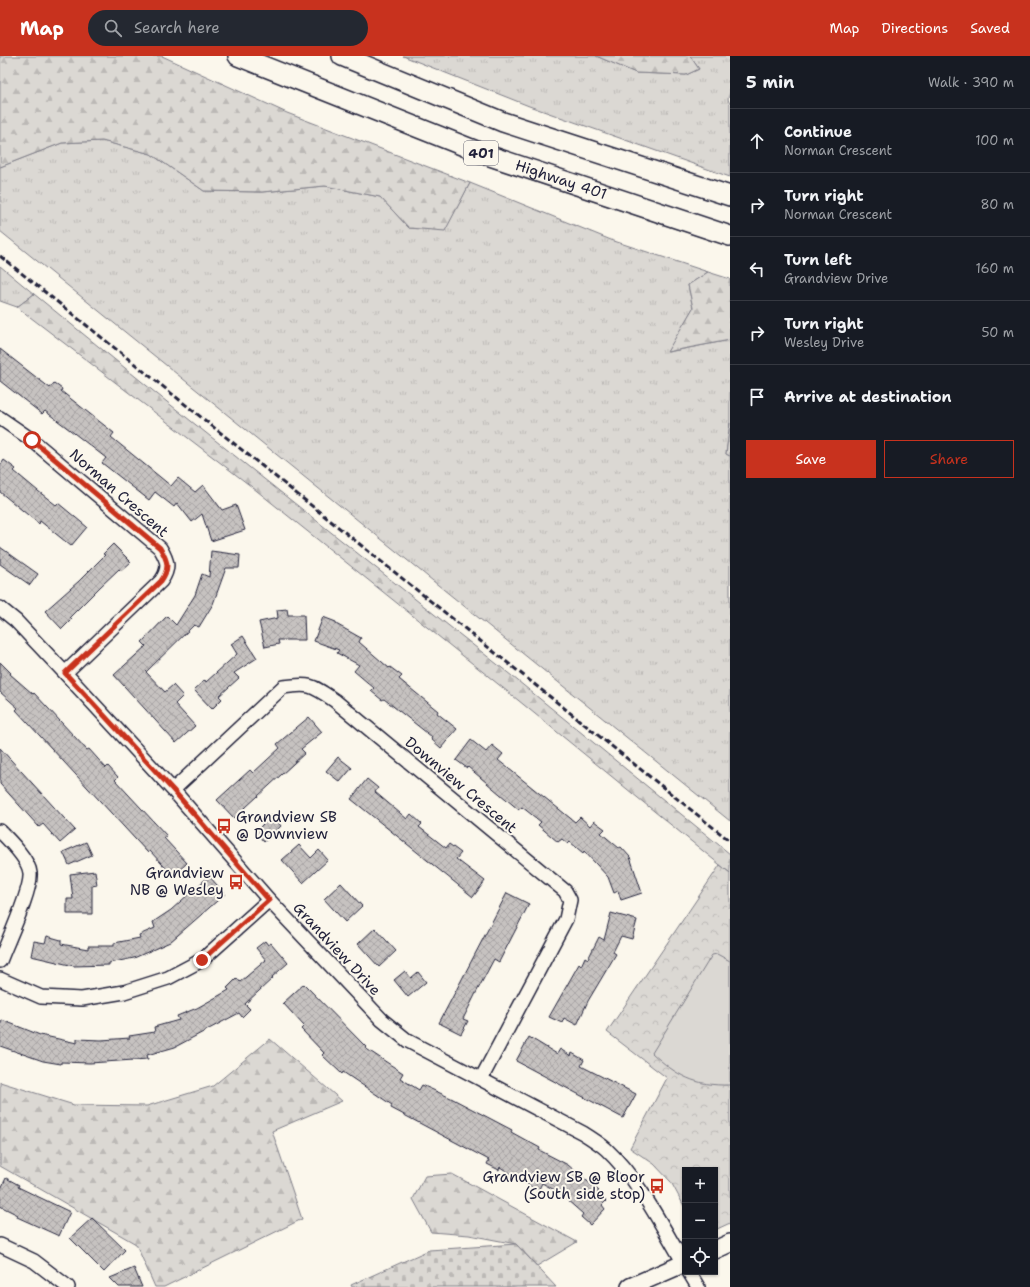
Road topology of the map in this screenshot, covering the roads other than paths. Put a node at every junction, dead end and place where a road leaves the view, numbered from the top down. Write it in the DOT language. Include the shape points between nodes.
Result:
graph roads {
  1 [pos="238,56"];
  2 [pos="342,56"];
  3 [pos="730,196"];
  4 [pos="730,236"];
  5 [pos="0,418"];
  6 [pos="0,608"];
  7 [pos="65,673"];
  8 [pos="173,790"];
  9 [pos="0,830"];
  10 [pos="269,900"];
  11 [pos="0,961"];
  12 [pos="0,979"];
  13 [pos="481,1080"];
  14 [pos="730,1243"];
  15 [pos="0,1245"];
  16 [pos="718,1249"];
  17 [pos="682,1259"];
  18 [pos="682,1268"];
  19 [pos="691,1275"];
  20 [pos="68,1287"];
  21 [pos="630,1287"];
  22 [pos="698,1287"];
  1 -- 4 [label="highway, Highway 401 / 401" via="484,154"];
  2 -- 3 [label="highway, 401" via="503,122"];
  5 -- 7 [label="street, Norman Crescent" via="32,440 160,548 167,563 167,573 161,581"];
  6 -- 7 [label="street, Grandview Drive" via="16,621"];
  7 -- 8 [label="street, Grandview Drive"];
  8 -- 10 [label="street, Grandview Drive"];
  8 -- 13 [label="street, Downview Crescent" via="283,687 302,684 314,686 565,891 570,900 566,919"];
  9 -- 11 [label="street" via="20,854 30,872 28,888"];
  10 -- 12 [label="street" via="202,960 168,978 124,992 82,1000 41,997"];
  10 -- 13 [label="street, Grandview Drive" via="382,1020 408,1040"];
  13 -- 17 [label="street, Grandview Drive" via="583,1133 604,1148 627,1170"];
  14 -- 16 [label="main road"];
  15 -- 20 [label="street" via="34,1261"];
  18 -- 21 [label="main road"];
  19 -- 22 [label="street, Grandview Drive"];
}
